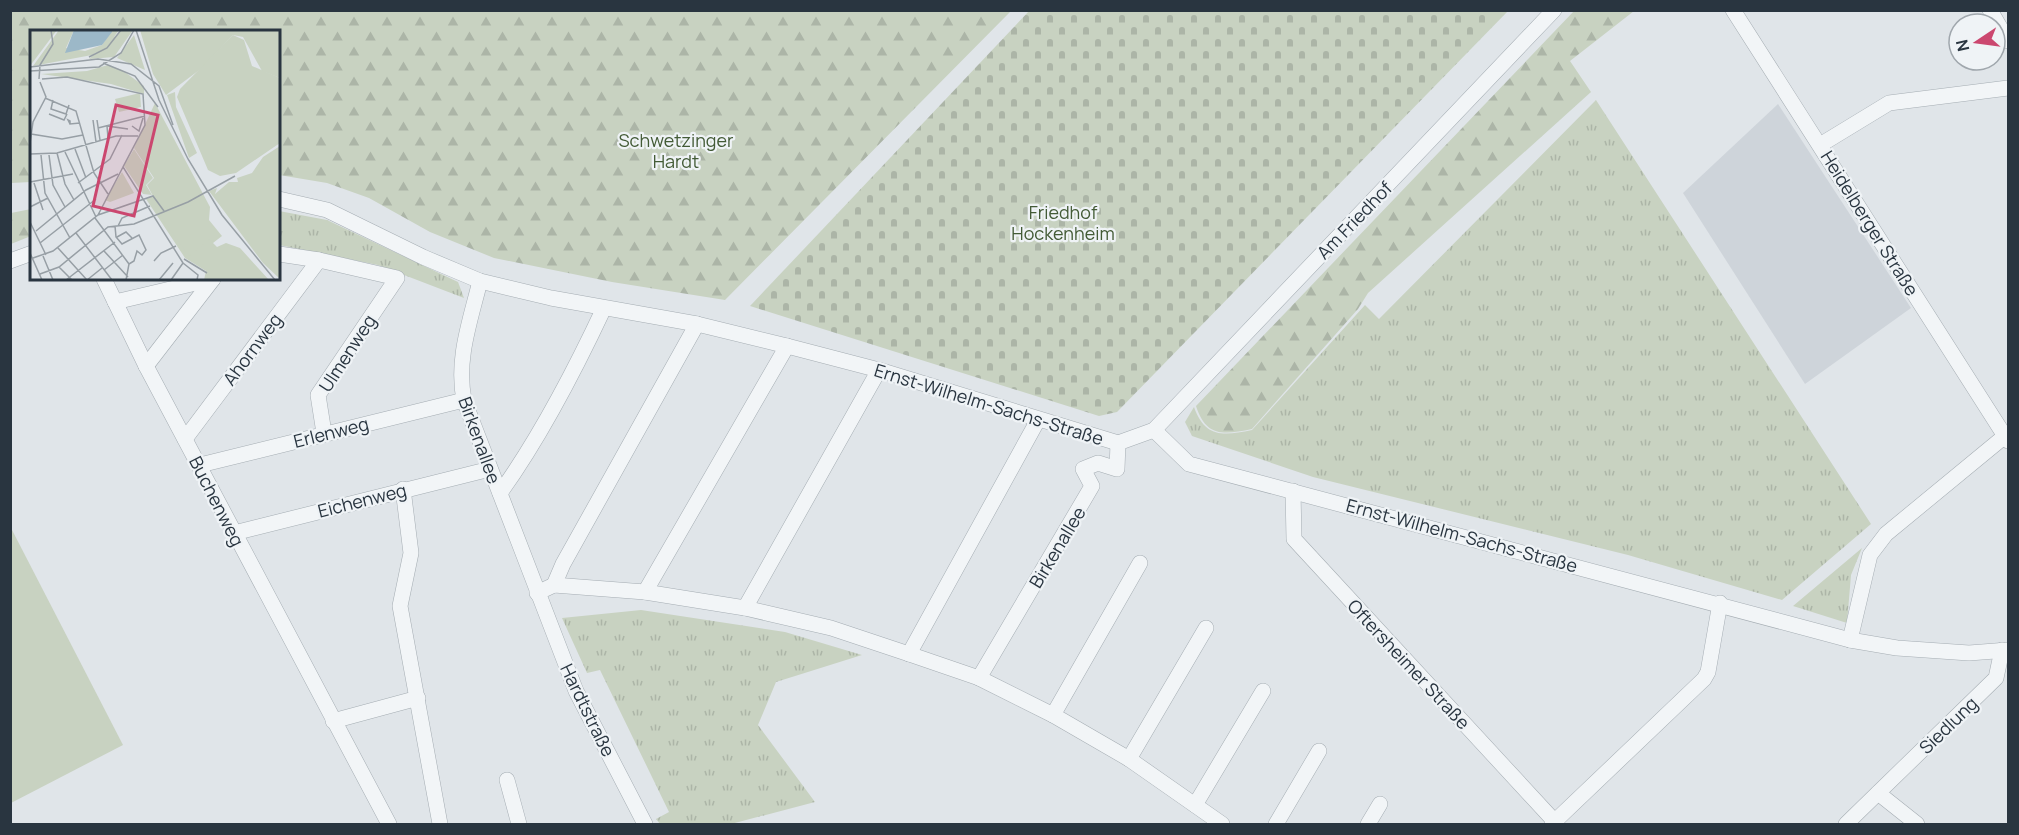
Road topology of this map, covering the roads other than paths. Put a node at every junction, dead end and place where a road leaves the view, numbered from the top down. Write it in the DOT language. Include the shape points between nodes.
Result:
graph roads {
  1 [pos="1554,10"];
  2 [pos="1733,10"];
  3 [pos="1990,10"];
  4 [pos="2008,41"];
  5 [pos="2008,88"];
  6 [pos="1820,145"];
  7 [pos="280,199"];
  8 [pos="30,254"];
  9 [pos="280,254"];
  10 [pos="319,260"];
  11 [pos="10,261"];
  12 [pos="104,280"];
  13 [pos="209,280"];
  14 [pos="212,280"];
  15 [pos="480,281"];
  16 [pos="115,302"];
  17 [pos="604,308"];
  18 [pos="697,324"];
  19 [pos="787,346"];
  20 [pos="146,366"];
  21 [pos="879,370"];
  22 [pos="464,400"];
  23 [pos="1038,420"];
  24 [pos="1154,430"];
  25 [pos="324,433"];
  26 [pos="185,439"];
  27 [pos="2007,439"];
  28 [pos="1118,443"];
  29 [pos="200,465"];
  30 [pos="490,469"];
  31 [pos="403,489"];
  32 [pos="1293,491"];
  33 [pos="500,493"];
  34 [pos="234,533"];
  35 [pos="1140,563"];
  36 [pos="554,585"];
  37 [pos="645,592"];
  38 [pos="537,593"];
  39 [pos="1720,603"];
  40 [pos="745,608"];
  41 [pos="1206,628"];
  42 [pos="1850,640"];
  43 [pos="2005,650"];
  44 [pos="909,654"];
  45 [pos="979,678"];
  46 [pos="1263,691"];
  47 [pos="418,698"];
  48 [pos="1053,715"];
  49 [pos="333,721"];
  50 [pos="1319,751"];
  51 [pos="1129,759"];
  52 [pos="507,780"];
  53 [pos="1878,793"];
  54 [pos="1380,804"];
  55 [pos="1195,805"];
  56 [pos="1554,824"];
  57 [pos="389,825"];
  58 [pos="440,825"];
  59 [pos="519,825"];
  60 [pos="645,825"];
  61 [pos="1222,825"];
  62 [pos="1276,825"];
  63 [pos="1368,825"];
  64 [pos="1845,825"];
  65 [pos="1917,825"];
  1 -- 24 [label="street, Am Friedhof"];
  2 -- 6 [label="street, Heidelberger Straße"];
  3 -- 4 [label="street"];
  5 -- 6 [label="street" via="1889,103"];
  6 -- 27 [label="street, Heidelberger Straße"];
  7 -- 15 [label="street, Ernst-Wilhelm-Sachs-Straße" via="327,210"];
  8 -- 11 [label="street"];
  9 -- 10 [label="street"];
  10 -- 25 [label="street, Ulmenweg" via="396,278 318,395"];
  10 -- 26 [label="street, Ahornweg"];
  12 -- 16 [label="street, Buchenweg"];
  13 -- 16 [label="street"];
  14 -- 20 [label="street"];
  15 -- 17 [label="street, Ernst-Wilhelm-Sachs-Straße"];
  15 -- 22 [label="street, Birkenallee" via="460,360"];
  16 -- 20 [label="street, Buchenweg"];
  17 -- 18 [label="street, Ernst-Wilhelm-Sachs-Straße"];
  17 -- 33 [label="street, Birkenallee" via="532,445"];
  18 -- 19 [label="street, Ernst-Wilhelm-Sachs-Straße"];
  18 -- 36 [label="street"];
  19 -- 21 [label="street, Ernst-Wilhelm-Sachs-Straße"];
  19 -- 37 [label="street"];
  20 -- 26 [label="street, Buchenweg"];
  21 -- 23 [label="street, Ernst-Wilhelm-Sachs-Straße"];
  21 -- 40 [label="street"];
  22 -- 25 [label="street, Erlenweg"];
  22 -- 30 [label="street, Birkenallee"];
  23 -- 28 [label="street, Ernst-Wilhelm-Sachs-Straße"];
  23 -- 44 [label="street"];
  24 -- 28 [label="street, Ernst-Wilhelm-Sachs-Straße"];
  24 -- 32 [label="street, Ernst-Wilhelm-Sachs-Straße" via="1189,464"];
  25 -- 29 [label="street, Erlenweg"];
  26 -- 29 [label="street, Buchenweg"];
  27 -- 42 [label="street, Heidelberger Straße" via="1886,534 1870,555"];
  28 -- 45 [label="street, Birkenallee" via="1117,469 1098,463 1083,469 1092,486"];
  29 -- 34 [label="street, Buchenweg"];
  30 -- 31 [label="street, Eichenweg"];
  30 -- 33 [label="street, Birkenallee"];
  31 -- 34 [label="street, Eichenweg"];
  31 -- 47 [label="street" via="411,553 400,606"];
  32 -- 39 [label="street, Ernst-Wilhelm-Sachs-Straße"];
  32 -- 56 [label="street, Oftersheimer Straße" via="1294,539"];
  33 -- 38 [label="street, Birkenallee"];
  34 -- 49 [label="street, Buchenweg"];
  35 -- 48 [label="street"];
  36 -- 37 [label="street"];
  36 -- 38 [label="street"];
  37 -- 40 [label="street"];
  38 -- 60 [label="street, Hardtstraße" via="576,691"];
  39 -- 42 [label="street, Ernst-Wilhelm-Sachs-Straße"];
  39 -- 56 [label="street" via="1704,679"];
  40 -- 44 [label="street" via="831,628"];
  41 -- 51 [label="street"];
  42 -- 43 [label="street, Ernst-Wilhelm-Sachs-Straße" via="1969,653"];
  43 -- 53 [label="street, Siedlung" via="1996,678"];
  44 -- 45 [label="street"];
  45 -- 48 [label="street"];
  46 -- 55 [label="street"];
  47 -- 49 [label="street"];
  47 -- 58 [label="street"];
  48 -- 51 [label="street"];
  49 -- 57 [label="street, Buchenweg"];
  50 -- 62 [label="street"];
  51 -- 55 [label="street"];
  52 -- 59 [label="street"];
  53 -- 64 [label="street, Siedlung"];
  53 -- 65 [label="street"];
  54 -- 63 [label="street"];
  55 -- 61 [label="street"];
}
